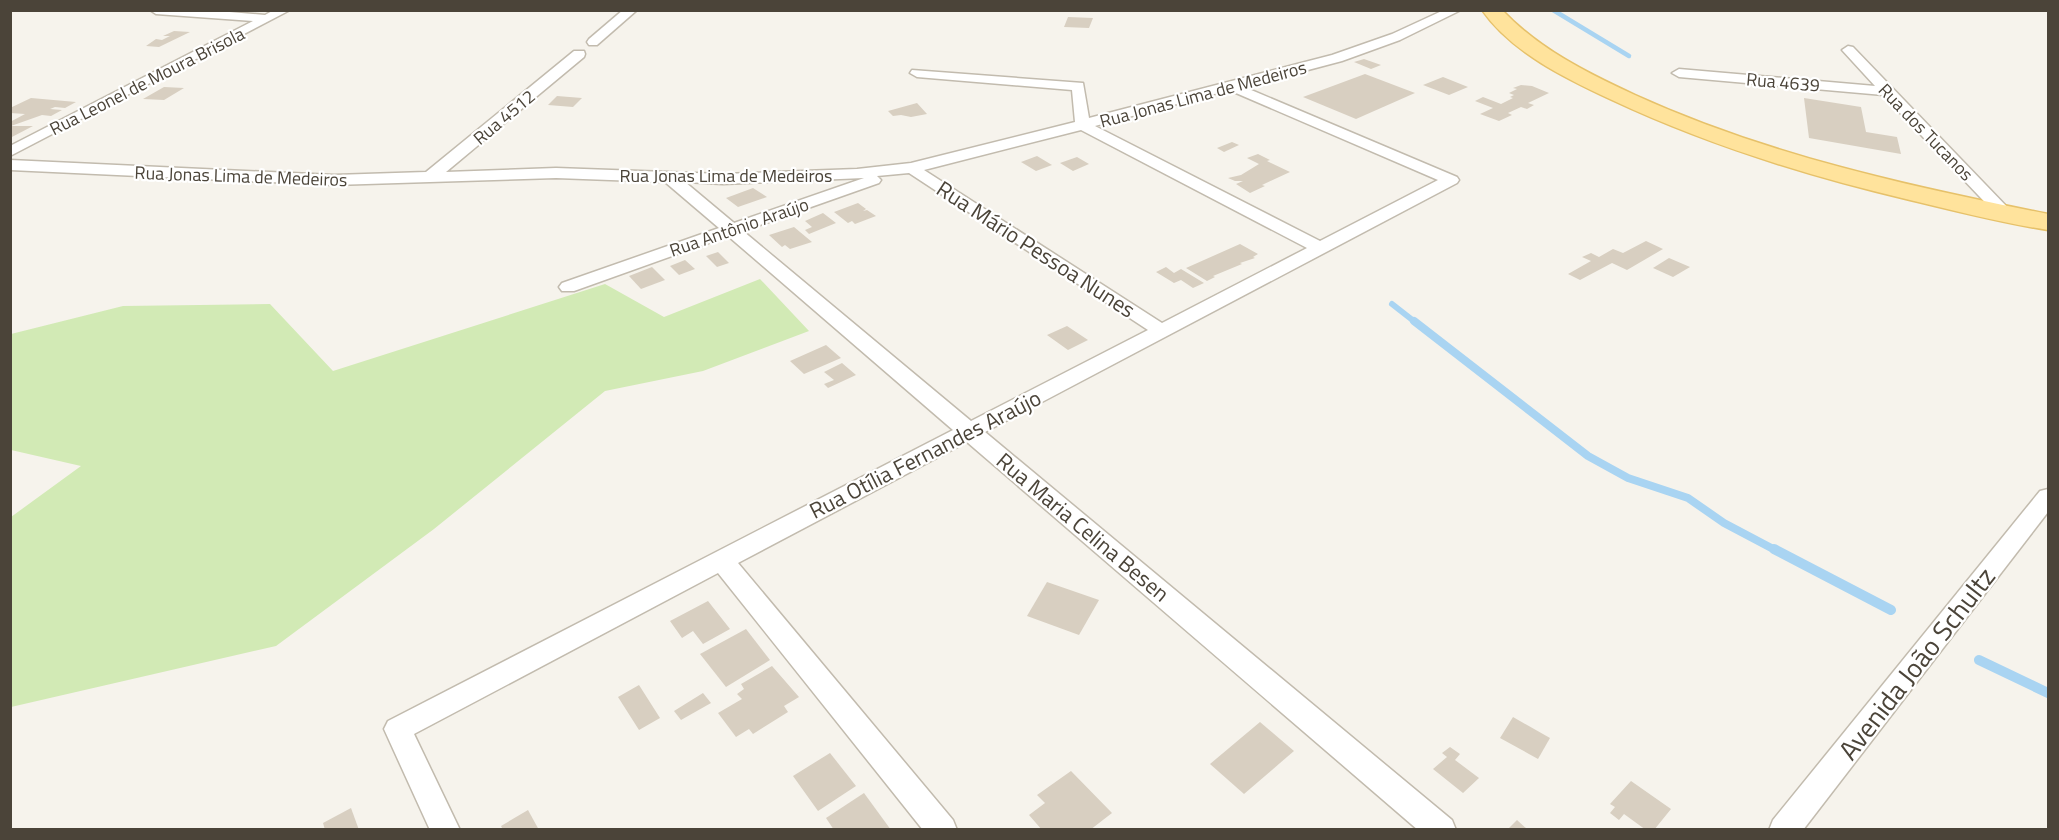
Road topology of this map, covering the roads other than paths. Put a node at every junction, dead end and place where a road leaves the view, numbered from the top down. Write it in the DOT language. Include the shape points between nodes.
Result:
graph roads {
  1 [pos="156,10"];
  2 [pos="285,10"];
  3 [pos="631,10"];
  4 [pos="1455,10"];
  5 [pos="1491,10"];
  6 [pos="267,19"];
  7 [pos="593,42"];
  8 [pos="1848,50"];
  9 [pos="579,54"];
  10 [pos="917,73"];
  11 [pos="1679,73"];
  12 [pos="1231,86"];
  13 [pos="1887,91"];
  14 [pos="1083,125"];
  15 [pos="10,152"];
  16 [pos="10,165"];
  17 [pos="910,168"];
  18 [pos="429,178"];
  19 [pos="670,178"];
  20 [pos="2004,213"];
  21 [pos="2049,222"];
  22 [pos="732,230"];
  23 [pos="1320,249"];
  24 [pos="568,287"];
  25 [pos="1162,331"];
  26 [pos="970,431"];
  27 [pos="2049,496"];
  28 [pos="721,560"];
  29 [pos="445,830"];
  30 [pos="942,830"];
  31 [pos="1441,830"];
  32 [pos="1784,830"];
  1 -- 6 [label="street"];
  2 -- 6 [label="street, Rua Leonel de Moura Brisola"];
  3 -- 7 [label="street"];
  4 -- 12 [label="street, Rua Jonas Lima de Medeiros" via="1366,49"];
  5 -- 20 [label="main road" via="1541,53 1581,77 1679,122 1850,177"];
  6 -- 15 [label="street, Rua Leonel de Moura Brisola"];
  8 -- 13 [label="street, Rua dos Tucanos"];
  9 -- 18 [label="street, Rua 4512"];
  10 -- 14 [label="street" via="1078,86"];
  11 -- 13 [label="street, Rua 4639"];
  12 -- 14 [label="street, Rua Jonas Lima de Medeiros"];
  12 -- 23 [label="street, Rua Otília Fernandes Araújo" via="1451,180"];
  13 -- 20 [label="street, Rua dos Tucanos"];
  14 -- 17 [label="street, Rua Jonas Lima de Medeiros"];
  14 -- 23 [label="street"];
  16 -- 18 [label="street, Rua Jonas Lima de Medeiros" via="292,179"];
  17 -- 19 [label="street, Rua Jonas Lima de Medeiros" via="823,177"];
  17 -- 22 [label="street, Rua Antônio Araújo"];
  17 -- 25 [label="street, Rua Mário Pessoa Nunes"];
  18 -- 19 [label="street, Rua Jonas Lima de Medeiros" via="556,173"];
  19 -- 22 [label="street, Rua Maria Celina Besen"];
  20 -- 21 [label="main road"];
  22 -- 24 [label="street, Rua Antônio Araújo"];
  22 -- 26 [label="street, Rua Maria Celina Besen"];
  23 -- 25 [label="street, Rua Otília Fernandes Araújo"];
  25 -- 26 [label="street, Rua Otília Fernandes Araújo"];
  26 -- 28 [label="street, Rua Otília Fernandes Araújo"];
  26 -- 31 [label="street, Rua Maria Celina Besen"];
  27 -- 32 [label="street, Avenida João Schultz"];
  28 -- 29 [label="street, Rua Otília Fernandes Araújo" via="398,729"];
  28 -- 30 [label="street"];
}
